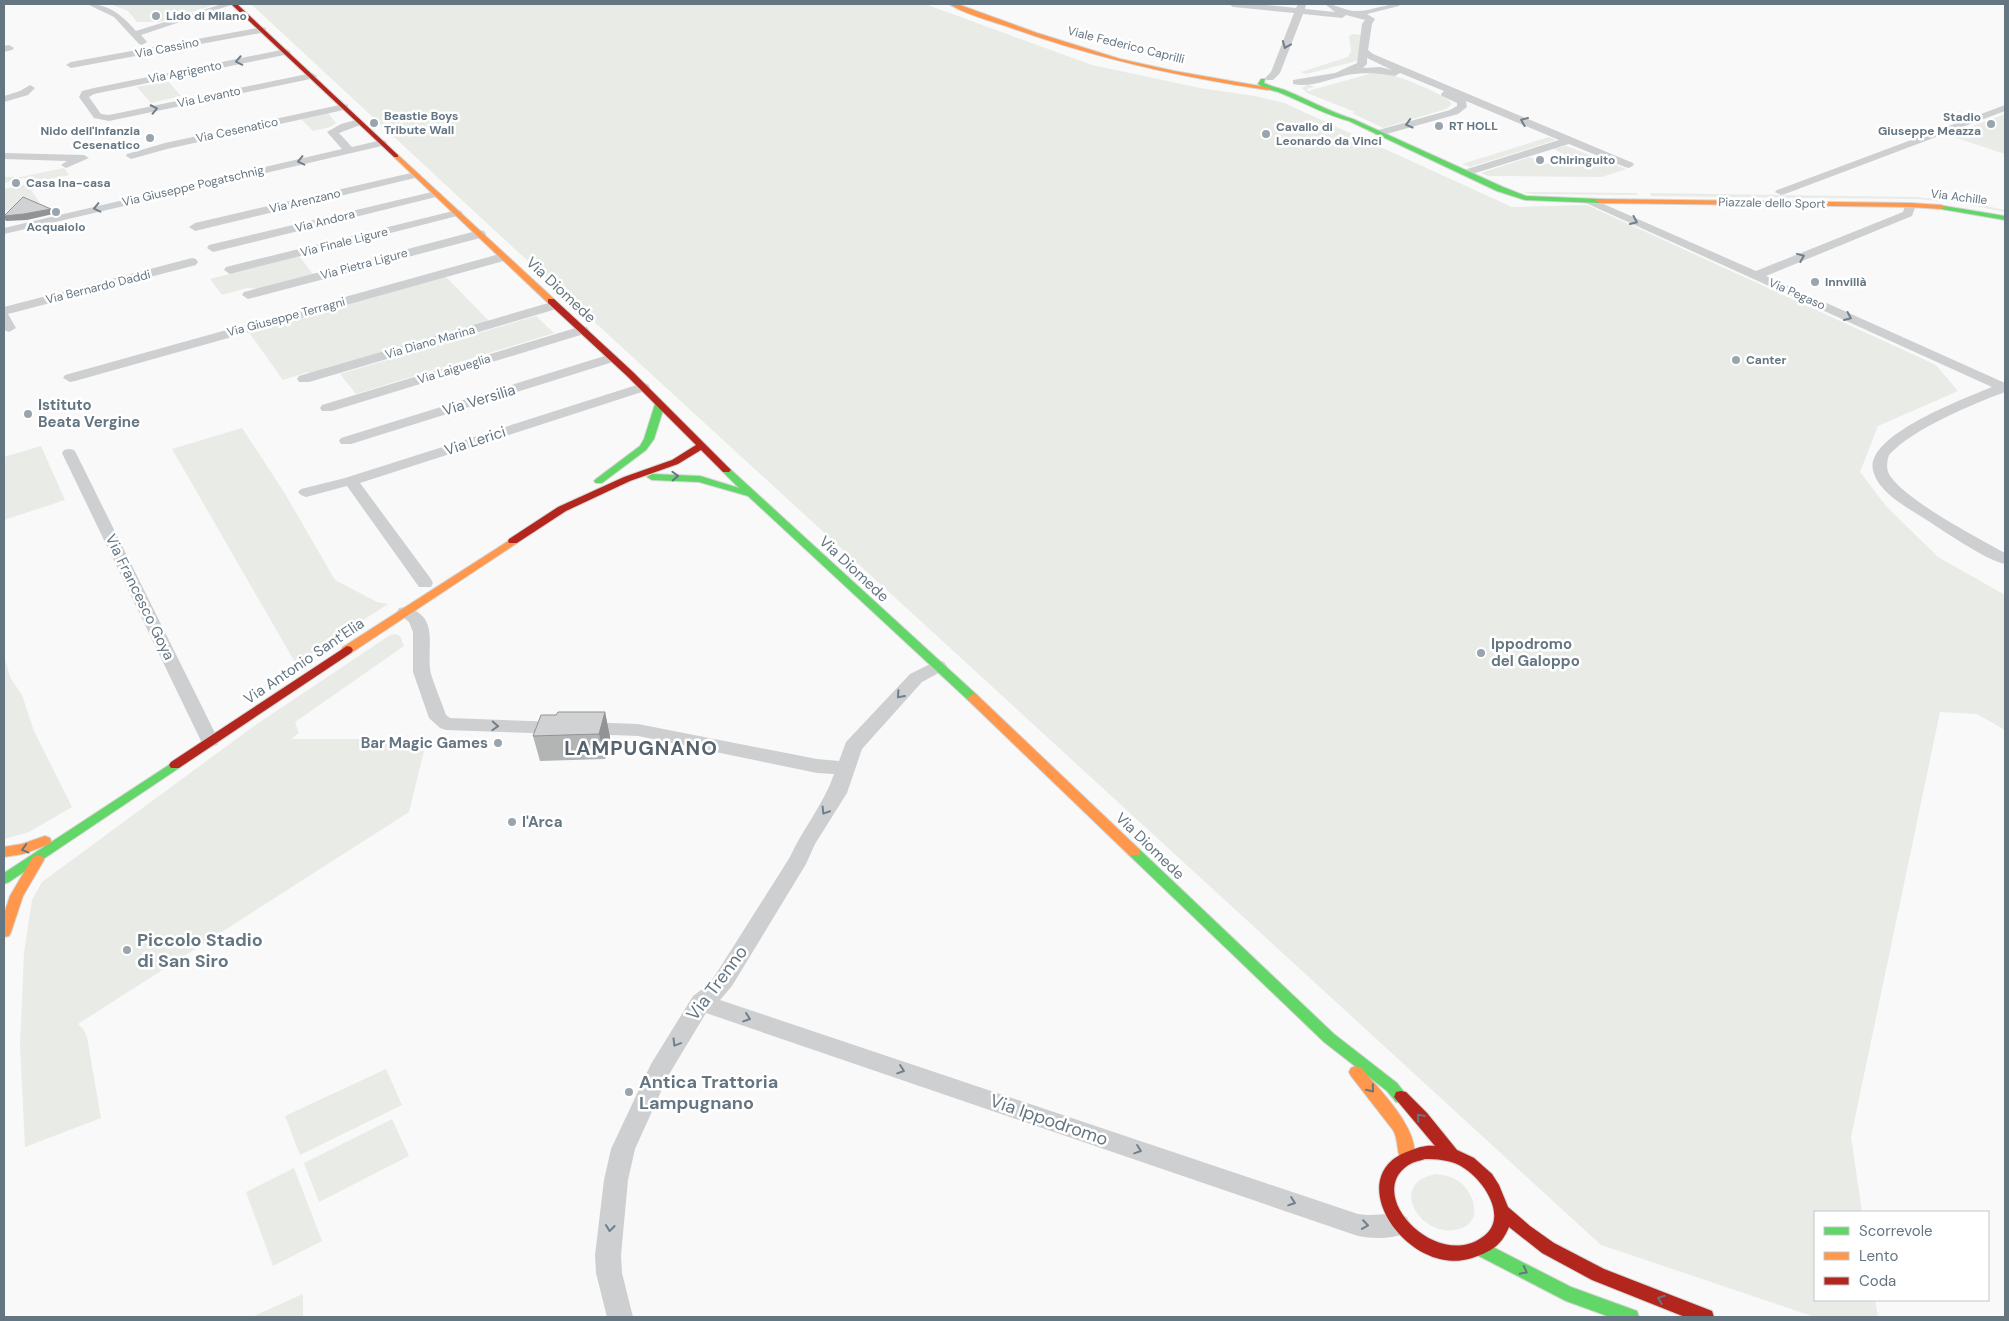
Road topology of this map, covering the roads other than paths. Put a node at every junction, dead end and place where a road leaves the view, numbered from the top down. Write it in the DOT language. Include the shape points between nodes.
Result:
graph roads {
  1 [pos="90,4"];
  2 [pos="230,4"];
  3 [pos="234,4"];
  4 [pos="952,4"];
  5 [pos="1233,4"];
  6 [pos="1329,4"];
  7 [pos="1396,4"];
  8 [pos="1301,7"];
  9 [pos="1359,14"];
  10 [pos="1349,16"];
  11 [pos="126,24"];
  12 [pos="1367,24"];
  13 [pos="161,25"];
  14 [pos="263,30"];
  15 [pos="135,34"];
  16 [pos="151,51"];
  17 [pos="286,52"];
  18 [pos="1365,52"];
  19 [pos="71,65"];
  20 [pos="1340,73"];
  21 [pos="312,76"];
  22 [pos="1269,84"];
  23 [pos="1296,85"];
  24 [pos="14,86"];
  25 [pos="4,99"];
  26 [pos="344,107"];
  27 [pos="2005,108"];
  28 [pos="106,118"];
  29 [pos="1351,120"];
  30 [pos="359,122"];
  31 [pos="1379,133"];
  32 [pos="1569,140"];
  33 [pos="382,143"];
  34 [pos="349,150"];
  35 [pos="4,156"];
  36 [pos="131,156"];
  37 [pos="66,165"];
  38 [pos="1629,165"];
  39 [pos="1465,173"];
  40 [pos="415,175"];
  41 [pos="1781,192"];
  42 [pos="436,194"];
  43 [pos="1590,201"];
  44 [pos="1910,205"];
  45 [pos="457,213"];
  46 [pos="2005,218"];
  47 [pos="195,227"];
  48 [pos="4,231"];
  49 [pos="480,234"];
  50 [pos="213,248"];
  51 [pos="503,257"];
  52 [pos="192,262"];
  53 [pos="230,270"];
  54 [pos="1755,276"];
  55 [pos="248,295"];
  56 [pos="555,305"];
  57 [pos="4,311"];
  58 [pos="582,330"];
  59 [pos="611,358"];
  60 [pos="70,378"];
  61 [pos="304,379"];
  62 [pos="643,387"];
  63 [pos="2005,388"];
  64 [pos="660,404"];
  65 [pos="327,408"];
  66 [pos="346,441"];
  67 [pos="702,445"];
  68 [pos="676,446"];
  69 [pos="655,452"];
  70 [pos="69,453"];
  71 [pos="613,471"];
  72 [pos="627,479"];
  73 [pos="352,484"];
  74 [pos="306,492"];
  75 [pos="753,496"];
  76 [pos="562,509"];
  77 [pos="2005,559"];
  78 [pos="425,583"];
  79 [pos="405,612"];
  80 [pos="938,666"];
  81 [pos="210,741"];
  82 [pos="846,768"];
  83 [pos="101,814"];
  84 [pos="47,850"];
  85 [pos="4,852"];
  86 [pos="4,879"];
  87 [pos="4,932"];
  88 [pos="701,1002"];
  89 [pos="1329,1038"];
  90 [pos="1450,1155"];
  91 [pos="1407,1158"];
  92 [pos="1502,1211"];
  93 [pos="1398,1224"];
  94 [pos="1481,1249"];
  95 [pos="620,1317"];
  96 [pos="1630,1317"];
  97 [pos="1706,1317"];
  1 -- 11 [label="street" via="113,13"];
  2 -- 13 [label="street"];
  3 -- 14 [label="street, Via Diomede"];
  4 -- 22 [label="street, Viale Federico Caprilli" via="1097,55 1209,79"];
  5 -- 8 [label="street"];
  6 -- 9 [label="street"];
  7 -- 9 [label="street"];
  8 -- 10 [label="street" via="1314,12"];
  8 -- 22 [label="street, one-way"];
  9 -- 10 [label="street"];
  9 -- 12 [label="street" via="1370,18"];
  10 -- 12 [label="street" via="1362,19"];
  11 -- 13 [label="street" via="142,27"];
  11 -- 15 [label="street"];
  12 -- 18 [label="street"];
  13 -- 15 [label="street"];
  14 -- 16 [label="street, Via Cassino"];
  14 -- 17 [label="street, Via Diomede"];
  15 -- 16 [label="street"];
  16 -- 19 [label="street, Via Cassino"];
  17 -- 21 [label="street, Via Diomede"];
  17 -- 28 [label="street, Via Agrigento, one-way" via="84,94 98,116"];
  18 -- 20 [label="street" via="1361,67"];
  32 -- 18 [label="street, one-way"];
  20 -- 23 [label="street"];
  20 -- 31 [label="street, one-way" via="1394,72 1462,102 1462,107 1454,112"];
  21 -- 26 [label="street, Via Diomede"];
  28 -- 21 [label="street, Via Levanto, one-way"];
  22 -- 23 [label="street" via="1288,90"];
  22 -- 29 [label="street, Piazzale dello Sport" via="1329,114"];
  23 -- 29 [label="street, Piazzale dello Sport" via="1305,94 1342,112"];
  24 -- 25 [label="street" via="30,88"];
  26 -- 30 [label="street, Via Diomede"];
  26 -- 36 [label="street, Via Cesenatico"];
  27 -- 41 [label="street"];
  29 -- 31 [label="street, Piazzale dello Sport"];
  30 -- 33 [label="street, Via Diomede"];
  30 -- 34 [label="street" via="332,132"];
  31 -- 39 [label="street, Piazzale dello Sport"];
  32 -- 38 [label="street"];
  32 -- 39 [label="street"];
  33 -- 34 [label="street, Via Giuseppe Pogatschnig"];
  33 -- 40 [label="street, Via Diomede"];
  34 -- 48 [label="street, Via Giuseppe Pogatschnig, one-way"];
  35 -- 37 [label="street" via="84,158"];
  39 -- 43 [label="street, Piazzale dello Sport" via="1525,198"];
  40 -- 42 [label="street, Via Diomede"];
  40 -- 47 [label="street, Via Arenzano"];
  42 -- 45 [label="street, Via Diomede"];
  42 -- 50 [label="street, Via Andora"];
  43 -- 44 [label="street, Piazzale dello Sport"];
  43 -- 54 [label="street, Via Pegaso, one-way"];
  44 -- 46 [label="street, Via Achille" via="1953,208"];
  54 -- 44 [label="street, one-way" via="1908,214"];
  45 -- 49 [label="street, Via Diomede"];
  45 -- 53 [label="street, Via Finale Ligure"];
  49 -- 51 [label="street, Via Diomede"];
  49 -- 55 [label="street, Via Pietra Ligure"];
  51 -- 56 [label="street, Via Diomede"];
  51 -- 60 [label="street, Via Giuseppe Terragni"];
  52 -- 57 [label="street, Via Bernardo Daddi"];
  54 -- 63 [label="street, Via Pegaso, one-way"];
  56 -- 58 [label="street, Via Diomede"];
  56 -- 61 [label="street, Via Diano Marina"];
  58 -- 59 [label="street, Via Diomede"];
  58 -- 65 [label="street, Via Laigueglia"];
  59 -- 62 [label="street, Via Diomede"];
  59 -- 66 [label="street, Via Versilia"];
  62 -- 64 [label="street, Via Diomede"];
  62 -- 74 [label="street, Via Lerici" via="350,481"];
  63 -- 77 [label="street" via="1972,400 1891,444 1882,454 1880,472 1887,484 1907,500"];
  64 -- 67 [label="street, Via Diomede"];
  64 -- 71 [label="street" via="643,448"];
  67 -- 68 [label="street"];
  67 -- 72 [label="street, Via Antonio Sant'Elia" via="675,462"];
  67 -- 75 [label="street, Via Diomede"];
  69 -- 71 [label="street"];
  70 -- 81 [label="street, Via Francesco Goya"];
  71 -- 76 [label="street"];
  72 -- 75 [label="street, one-way" via="686,476"];
  72 -- 76 [label="street, Via Antonio Sant'Elia"];
  73 -- 78 [label="street"];
  75 -- 80 [label="street, Via Diomede"];
  76 -- 79 [label="street, Via Antonio Sant'Elia"];
  79 -- 81 [label="street, Via Antonio Sant'Elia"];
  79 -- 82 [label="street, one-way" via="416,619 422,632 422,672 438,718 446,724 629,729 817,766"];
  80 -- 82 [label="street, Via Trenno, one-way" via="916,678 853,747"];
  80 -- 89 [label="street, Via Diomede"];
  81 -- 83 [label="street, Via Antonio Sant'Elia"];
  82 -- 88 [label="street, Via Trenno, one-way" via="836,794 733,966 717,990"];
  83 -- 84 [label="street, Via Antonio Sant'Elia"];
  83 -- 85 [label="street, one-way" via="33,846"];
  84 -- 86 [label="street, Via Antonio Sant'Elia"];
  84 -- 87 [label="street" via="24,883"];
  88 -- 93 [label="street, Via Ippodromo, one-way" via="1358,1225"];
  88 -- 95 [label="street, Via Trenno, one-way" via="659,1071 623,1149 616,1180 608,1255"];
  90 -- 89 [label="street, Via Diomede, one-way" via="1422,1118 1392,1087"];
  89 -- 91 [label="street, Via Diomede, one-way" via="1398,1125 1404,1137"];
  90 -- 91 [label="street" via="1425,1152"];
  90 -- 92 [label="street" via="1469,1163 1486,1176 1497,1193"];
  91 -- 93 [label="street" via="1394,1170 1387,1186 1389,1206"];
  92 -- 94 [label="street" via="1497,1233"];
  97 -- 92 [label="street, one-way" via="1581,1268 1525,1234"];
  93 -- 94 [label="street" via="1414,1240 1434,1250 1462,1254"];
  94 -- 96 [label="street, one-way" via="1566,1293"];
}
